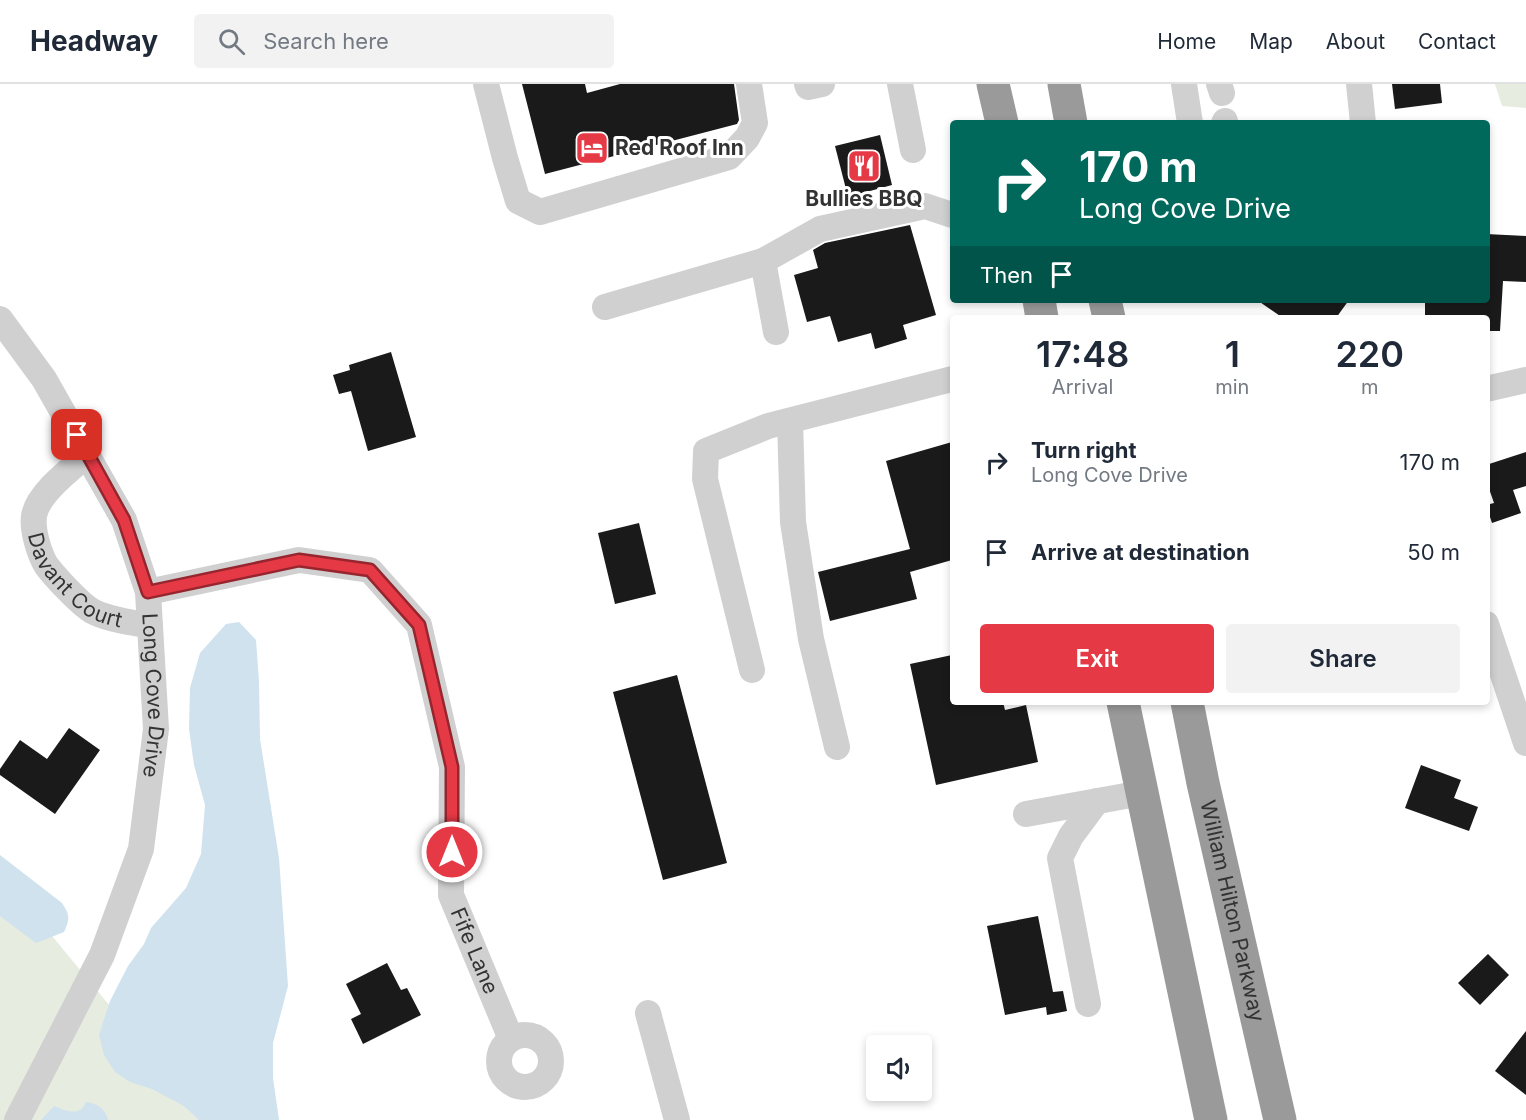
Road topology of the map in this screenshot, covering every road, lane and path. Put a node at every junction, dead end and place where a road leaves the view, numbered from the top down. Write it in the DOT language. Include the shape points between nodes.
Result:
graph roads {
  1 [pos="486,84"];
  2 [pos="749,84"];
  3 [pos="807,84"];
  4 [pos="822,84"];
  5 [pos="900,84"];
  6 [pos="993,84"];
  7 [pos="1064,84"];
  8 [pos="1184,84"];
  9 [pos="1359,84"];
  10 [pos="1001,120"];
  11 [pos="1070,120"];
  12 [pos="1190,120"];
  13 [pos="1363,120"];
  14 [pos="914,150"];
  15 [pos="950,214"];
  16 [pos="764,261"];
  17 [pos="605,307"];
  18 [pos="0,319"];
  19 [pos="776,332"];
  20 [pos="950,380"];
  21 [pos="1526,380"];
  22 [pos="1490,388"];
  23 [pos="790,420"];
  24 [pos="88,454"];
  25 [pos="148,592"];
  26 [pos="150,626"];
  27 [pos="1490,634"];
  28 [pos="752,670"];
  29 [pos="1124,705"];
  30 [pos="1188,705"];
  31 [pos="1521,711"];
  32 [pos="1526,742"];
  33 [pos="837,747"];
  34 [pos="1142,793"];
  35 [pos="1096,801"];
  36 [pos="1026,814"];
  37 [pos="1088,1004"];
  38 [pos="648,1013"];
  39 [pos="511,1039"];
  40 [pos="17,1120"];
  41 [pos="677,1120"];
  42 [pos="1211,1120"];
  43 [pos="1280,1120"];
  1 -- 2 [label="street" via="518,201 540,212 729,157 755,123"];
  3 -- 4 [label="street"];
  5 -- 14 [label="street"];
  6 -- 10 [label="highway"];
  7 -- 11 [label="highway"];
  8 -- 12 [label="street"];
  9 -- 13 [label="street"];
  15 -- 16 [label="street" via="925,206 820,229"];
  16 -- 17 [label="street"];
  16 -- 19 [label="street"];
  18 -- 24 [label="street, Long Cove Drive" via="44,379"];
  20 -- 23 [label="street"];
  21 -- 22 [label="street"];
  23 -- 28 [label="street" via="706,451 705,479"];
  23 -- 33 [label="street" via="793,522 811,639"];
  24 -- 25 [label="street, Long Cove Drive" via="124,520"];
  24 -- 26 [label="street, Davant Court" via="42,498 34,514 35,534 46,564 91,610 116,620"];
  25 -- 26 [label="street, Long Cove Drive"];
  25 -- 39 [label="street, Fife Lane" via="299,560 370,570 419,625 452,767 451,895"];
  26 -- 40 [label="street, Long Cove Drive" via="156,729 141,849 102,955"];
  27 -- 31 [label="street"];
  29 -- 34 [label="highway"];
  30 -- 43 [label="highway, William Hilton Parkway"];
  31 -- 32 [label="street"];
  34 -- 35 [label="street"];
  34 -- 42 [label="highway"];
  35 -- 36 [label="street"];
  35 -- 37 [label="street" via="1060,858"];
  38 -- 41 [label="street"];
}
